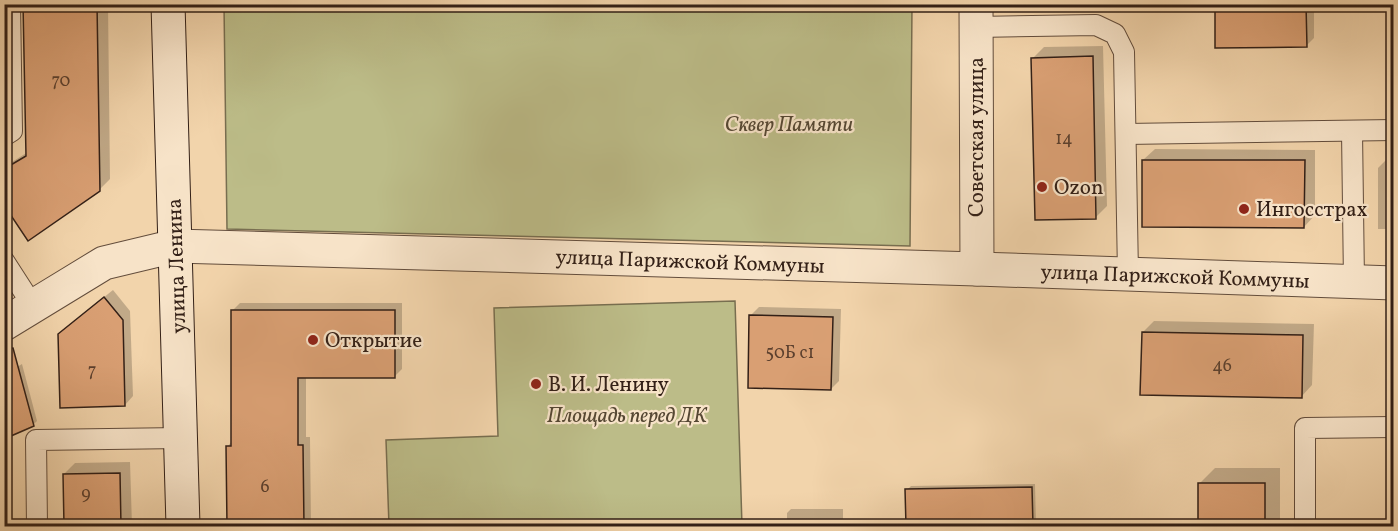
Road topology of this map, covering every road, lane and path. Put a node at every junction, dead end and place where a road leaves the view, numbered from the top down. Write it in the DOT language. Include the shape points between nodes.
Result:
graph roads {
  1 [pos="10,4"];
  2 [pos="168,4"];
  3 [pos="976,16"];
  4 [pos="1394,130"];
  5 [pos="1352,131"];
  6 [pos="1126,134"];
  7 [pos="4,136"];
  8 [pos="175,246"];
  9 [pos="4,261"];
  10 [pos="977,269"];
  11 [pos="1128,274"];
  12 [pos="1354,282"];
  13 [pos="1394,284"];
  14 [pos="33,306"];
  15 [pos="4,324"];
  16 [pos="1394,427"];
  17 [pos="181,438"];
  18 [pos="37,526"];
  19 [pos="183,526"];
  20 [pos="1305,526"];
  1 -- 7 [label="lane" via="12,131"];
  2 -- 8 [label="street, улица Ленина"];
  3 -- 6 [label="lane" via="1096,26 1115,34 1124,52"];
  3 -- 10 [label="street, Советская улица"];
  4 -- 5 [label="lane"];
  5 -- 6 [label="lane"];
  5 -- 12 [label="lane"];
  6 -- 11 [label="lane"];
  8 -- 10 [label="street, улица Парижской Коммуны"];
  8 -- 14 [label="street, улица Парижской Коммуны" via="104,263"];
  8 -- 17 [label="street, улица Ленина"];
  9 -- 14 [label="lane"];
  10 -- 11 [label="street, улица Парижской Коммуны"];
  11 -- 12 [label="street, улица Парижской Коммуны"];
  12 -- 13 [label="street, улица Парижской Коммуны"];
  14 -- 15 [label="street, улица Парижской Коммуны"];
  16 -- 20 [label="lane" via="1305,428"];
  17 -- 18 [label="lane" via="36,440"];
  17 -- 19 [label="street, улица Ленина"];
}
